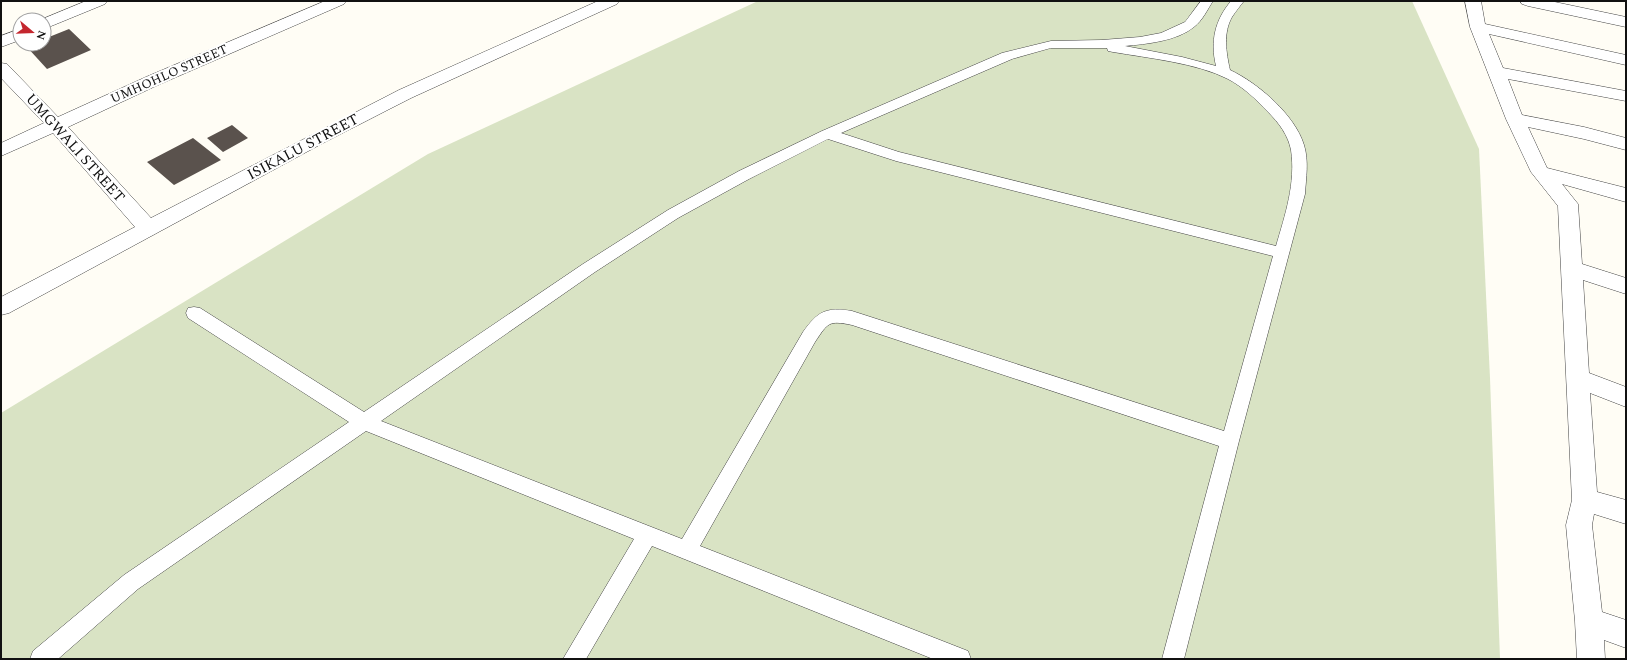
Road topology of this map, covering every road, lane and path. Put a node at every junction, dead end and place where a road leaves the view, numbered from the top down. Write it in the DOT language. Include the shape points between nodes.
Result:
graph roads {
  1 [pos="99,1"];
  2 [pos="338,1"];
  3 [pos="612,1"];
  4 [pos="1207,1"];
  5 [pos="1238,1"];
  6 [pos="1473,1"];
  7 [pos="1528,1"];
  8 [pos="52,21"];
  9 [pos="1626,22"];
  10 [pos="1478,27"];
  11 [pos="12,37"];
  12 [pos="1,42"];
  13 [pos="1091,45"];
  14 [pos="1626,60"];
  15 [pos="1,68"];
  16 [pos="1224,72"];
  17 [pos="1496,72"];
  18 [pos="1626,96"];
  19 [pos="1515,119"];
  20 [pos="56,125"];
  21 [pos="827,134"];
  22 [pos="1626,144"];
  23 [pos="1,150"];
  24 [pos="1540,172"];
  25 [pos="1626,195"];
  26 [pos="148,228"];
  27 [pos="1282,253"];
  28 [pos="1572,269"];
  29 [pos="1626,286"];
  30 [pos="1,307"];
  31 [pos="194,313"];
  32 [pos="1579,379"];
  33 [pos="1626,397"];
  34 [pos="364,422"];
  35 [pos="1230,440"];
  36 [pos="1585,500"];
  37 [pos="1626,512"];
  38 [pos="647,535"];
  39 [pos="687,550"];
  40 [pos="1589,621"];
  41 [pos="1626,634"];
  42 [pos="41,659"];
  43 [pos="574,659"];
  44 [pos="960,659"];
  45 [pos="1174,659"];
  46 [pos="1591,659"];
  1 -- 8 [label="street"];
  2 -- 20 [label="street, UMHOHLO STREET" via="230,46"];
  3 -- 26 [label="street, ISIKALU STREET" via="405,94"];
  4 -- 13 [label="lane" via="1188,26 1175,33"];
  5 -- 16 [label="lane" via="1223,24 1219,36 1219,52"];
  6 -- 10 [label="street"];
  7 -- 9 [label="street"];
  10 -- 14 [label="street"];
  10 -- 17 [label="street"];
  11 -- 12 [label="street"];
  13 -- 16 [label="lane" via="1171,59"];
  13 -- 21 [label="lane" via="1037,46 1007,56"];
  15 -- 20 [label="street, UMGWALI STREET"];
  16 -- 27 [label="lane" via="1256,93 1272,108 1288,125 1297,144 1300,164 1298,194"];
  17 -- 18 [label="street"];
  17 -- 19 [label="street"];
  19 -- 22 [label="street"];
  19 -- 24 [label="street"];
  20 -- 23 [label="street, UMHOHLO STREET"];
  20 -- 26 [label="street, UMGWALI STREET"];
  21 -- 27 [label="lane" via="896,156"];
  21 -- 34 [label="lane" via="673,214"];
  24 -- 25 [label="street"];
  24 -- 28 [label="street" via="1568,204"];
  26 -- 30 [label="street, ISIKALU STREET"];
  27 -- 35 [label="lane"];
  28 -- 29 [label="street"];
  28 -- 32 [label="street"];
  31 -- 34 [label="lane"];
  32 -- 33 [label="street"];
  32 -- 36 [label="street"];
  34 -- 38 [label="lane"];
  34 -- 42 [label="lane" via="131,582"];
  35 -- 39 [label="lane" via="852,318 827,316 818,323 809,337"];
  35 -- 45 [label="lane"];
  36 -- 37 [label="street"];
  36 -- 40 [label="street" via="1579,525"];
  38 -- 39 [label="lane"];
  38 -- 43 [label="lane"];
  39 -- 44 [label="lane"];
  40 -- 41 [label="street"];
  40 -- 46 [label="street"];
}
